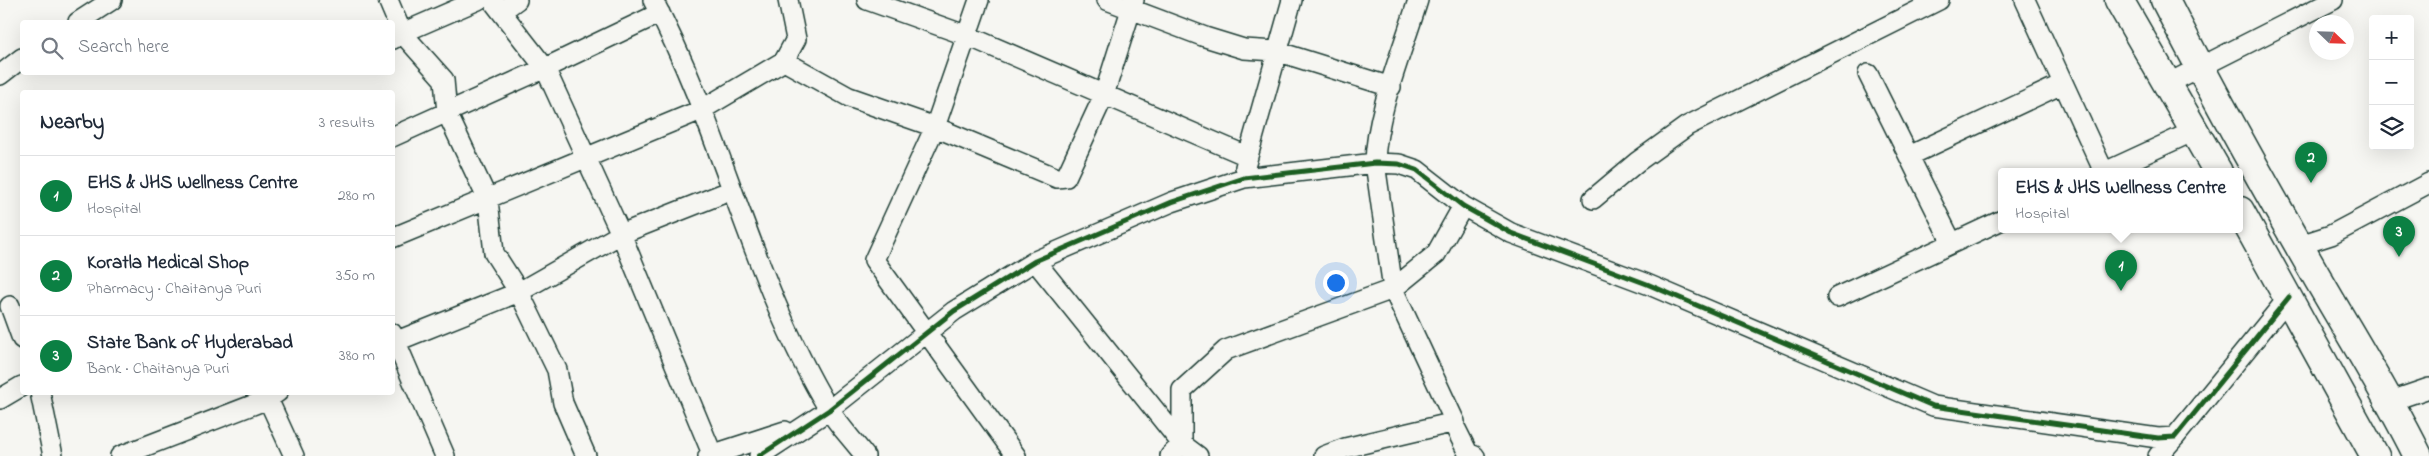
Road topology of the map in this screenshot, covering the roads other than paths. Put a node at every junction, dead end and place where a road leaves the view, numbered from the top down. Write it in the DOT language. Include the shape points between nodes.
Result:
graph roads {
  1 [pos="112,0"];
  2 [pos="388,0"];
  3 [pos="478,0"];
  4 [pos="517,0"];
  5 [pos="788,0"];
  6 [pos="867,0"];
  7 [pos="979,0"];
  8 [pos="1107,0"];
  9 [pos="1292,0"];
  10 [pos="1418,0"];
  11 [pos="1939,0"];
  12 [pos="2025,0"];
  13 [pos="2119,0"];
  14 [pos="2165,0"];
  15 [pos="2333,0"];
  16 [pos="1132,4"];
  17 [pos="497,6"];
  18 [pos="656,6"];
  19 [pos="81,20"];
  20 [pos="393,20"];
  21 [pos="968,36"];
  22 [pos="398,37"];
  23 [pos="1276,52"];
  24 [pos="20,60"];
  25 [pos="784,61"];
  26 [pos="545,68"];
  27 [pos="2200,68"];
  28 [pos="1868,74"];
  29 [pos="0,76"];
  30 [pos="2062,84"];
  31 [pos="2168,84"];
  32 [pos="1391,87"];
  33 [pos="1104,95"];
  34 [pos="701,110"];
  35 [pos="448,113"];
  36 [pos="935,127"];
  37 [pos="2194,131"];
  38 [pos="395,136"];
  39 [pos="1247,156"];
  40 [pos="1909,156"];
  41 [pos="587,158"];
  42 [pos="1375,163"];
  43 [pos="2102,168"];
  44 [pos="2113,168"];
  45 [pos="2216,168"];
  46 [pos="1244,178"];
  47 [pos="2429,183"];
  48 [pos="732,190"];
  49 [pos="1593,199"];
  50 [pos="488,200"];
  51 [pos="1463,206"];
  52 [pos="2243,215"];
  53 [pos="1998,222"];
  54 [pos="622,234"];
  55 [pos="395,237"];
  56 [pos="1952,243"];
  57 [pos="2300,245"];
  58 [pos="1035,260"];
  59 [pos="1393,289"];
  60 [pos="518,292"];
  61 [pos="1837,296"];
  62 [pos="2289,297"];
  63 [pos="11,305"];
  64 [pos="20,333"];
  65 [pos="926,333"];
  66 [pos="395,339"];
  67 [pos="395,341"];
  68 [pos="20,387"];
  69 [pos="2429,388"];
  70 [pos="41,395"];
  71 [pos="273,396"];
  72 [pos="0,399"];
  73 [pos="2390,401"];
  74 [pos="829,410"];
  75 [pos="1453,422"];
  76 [pos="805,424"];
  77 [pos="2175,436"];
  78 [pos="162,449"];
  79 [pos="1176,450"];
  80 [pos="53,456"];
  81 [pos="120,456"];
  82 [pos="294,456"];
  83 [pos="445,456"];
  84 [pos="586,456"];
  85 [pos="711,456"];
  86 [pos="759,456"];
  87 [pos="865,456"];
  88 [pos="1016,456"];
  89 [pos="1198,456"];
  90 [pos="1324,456"];
  91 [pos="1475,456"];
  92 [pos="2158,456"];
  93 [pos="2375,456"];
  94 [pos="2418,456"];
  1 -- 19 [label="street"];
  2 -- 20 [label="street"];
  3 -- 22 [label="street"];
  4 -- 17 [label="street"];
  5 -- 25 [label="street" via="796,39"];
  6 -- 21 [label="street"];
  7 -- 21 [label="street"];
  8 -- 16 [label="street"];
  9 -- 23 [label="street"];
  10 -- 32 [label="street"];
  11 -- 49 [label="street" via="1687,126"];
  12 -- 30 [label="street"];
  13 -- 31 [label="main road"];
  14 -- 27 [label="main road"];
  15 -- 27 [label="street"];
  16 -- 23 [label="street" via="1205,37 1244,49"];
  16 -- 33 [label="street"];
  17 -- 26 [label="street"];
  18 -- 26 [label="street"];
  18 -- 34 [label="street"];
  21 -- 33 [label="street"];
  21 -- 36 [label="street"];
  22 -- 35 [label="street" via="444,80"];
  23 -- 32 [label="street"];
  23 -- 39 [label="street"];
  24 -- 29 [label="street"];
  25 -- 34 [label="street"];
  25 -- 36 [label="street" via="849,97"];
  26 -- 35 [label="street"];
  26 -- 41 [label="street"];
  27 -- 31 [label="street"];
  27 -- 57 [label="main road"];
  28 -- 40 [label="street"];
  30 -- 40 [label="street"];
  30 -- 43 [label="street"];
  31 -- 37 [label="main road"];
  32 -- 42 [label="street" via="1375,144"];
  33 -- 36 [label="street" via="1070,170 1066,176 1057,178"];
  33 -- 39 [label="street"];
  34 -- 41 [label="street"];
  34 -- 48 [label="street"];
  35 -- 38 [label="street"];
  35 -- 50 [label="street"];
  36 -- 65 [label="street" via="874,260"];
  37 -- 44 [label="street"];
  37 -- 45 [label="main road"];
  39 -- 46 [label="street"];
  40 -- 56 [label="street"];
  41 -- 50 [label="street"];
  41 -- 54 [label="street"];
  42 -- 46 [label="street"];
  42 -- 51 [label="street" via="1399,164 1417,170"];
  42 -- 59 [label="street"];
  46 -- 58 [label="street" via="1172,202"];
  47 -- 57 [label="street" via="2331,235"];
  48 -- 54 [label="street"];
  48 -- 74 [label="street" via="778,307"];
  50 -- 55 [label="street"];
  50 -- 60 [label="street" via="494,253"];
  51 -- 59 [label="street" via="1436,254"];
  51 -- 77 [label="street" via="1511,233 1647,284 1933,406 2158,438"];
  52 -- 62 [label="main road"];
  53 -- 56 [label="street"];
  54 -- 60 [label="street"];
  54 -- 85 [label="street"];
  56 -- 61 [label="street"];
  57 -- 73 [label="main road"];
  58 -- 65 [label="street" via="954,311"];
  58 -- 79 [label="street"];
  59 -- 75 [label="street"];
  59 -- 79 [label="street" via="1226,350 1182,390"];
  60 -- 66 [label="street"];
  60 -- 84 [label="street" via="556,370 563,403"];
  62 -- 77 [label="street"];
  62 -- 93 [label="main road"];
  63 -- 64 [label="street"];
  65 -- 74 [label="street"];
  65 -- 88 [label="street"];
  67 -- 83 [label="street"];
  68 -- 72 [label="street"];
  69 -- 73 [label="street"];
  70 -- 80 [label="street"];
  71 -- 78 [label="street"];
  71 -- 82 [label="street"];
  73 -- 94 [label="main road"];
  74 -- 76 [label="street"];
  74 -- 87 [label="street"];
  75 -- 90 [label="street"];
  75 -- 91 [label="street" via="1468,453"];
  76 -- 85 [label="street"];
  76 -- 86 [label="street"];
  77 -- 92 [label="street"];
  78 -- 81 [label="street"];
  79 -- 89 [label="street"];
}
